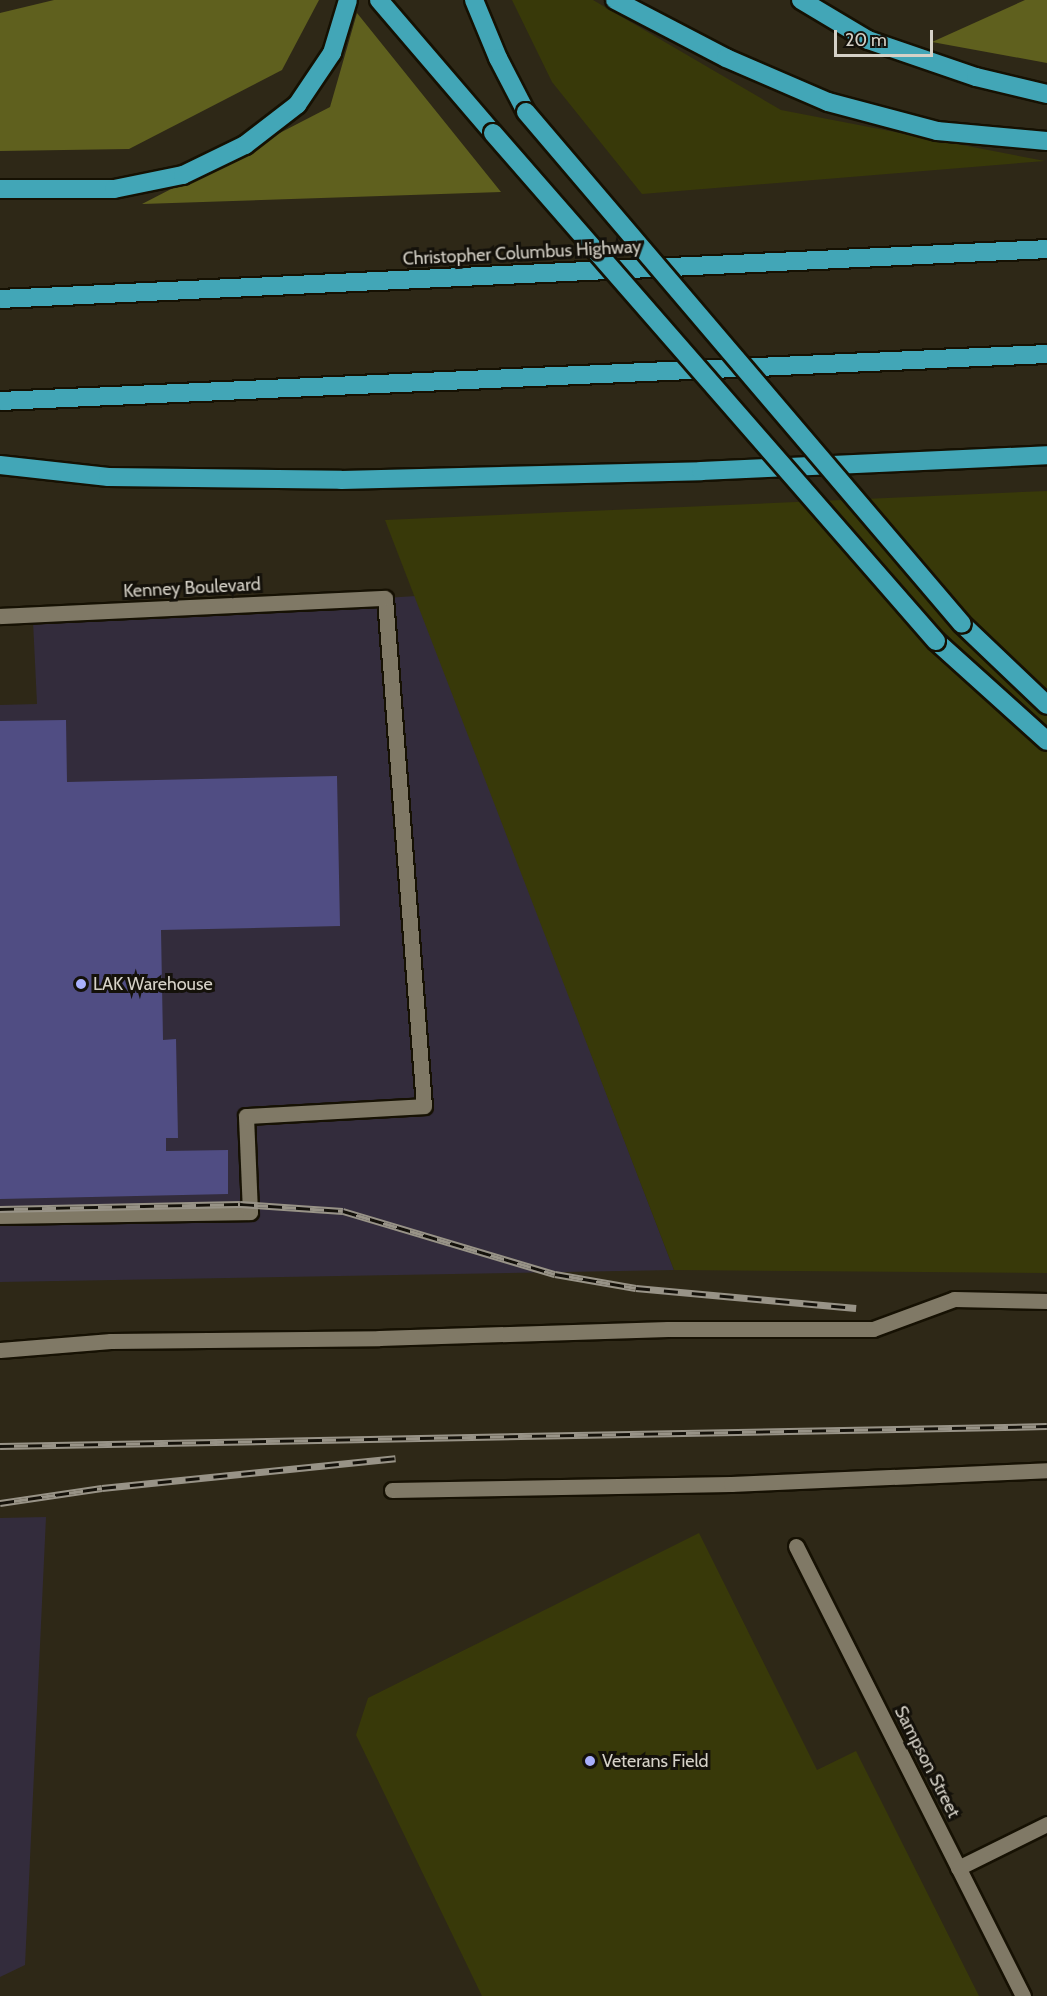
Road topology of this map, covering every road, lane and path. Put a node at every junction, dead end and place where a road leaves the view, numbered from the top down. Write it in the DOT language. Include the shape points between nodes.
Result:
graph roads {
  1 [pos="348,0"];
  2 [pos="368,0"];
  3 [pos="474,0"];
  4 [pos="615,0"];
  5 [pos="801,0"];
  6 [pos="383,4"];
  7 [pos="1047,94"];
  8 [pos="1047,141"];
  9 [pos="0,189"];
  10 [pos="1047,249"];
  11 [pos="0,299"];
  12 [pos="1047,354"];
  13 [pos="0,401"];
  14 [pos="1047,455"];
  15 [pos="0,465"];
  16 [pos="0,616"];
  17 [pos="1047,705"];
  18 [pos="1047,741"];
  19 [pos="0,1216"];
  20 [pos="1047,1301"];
  21 [pos="0,1350"];
  22 [pos="1047,1470"];
  23 [pos="392,1490"];
  24 [pos="796,1546"];
  25 [pos="1047,1824"];
  26 [pos="958,1868"];
  27 [pos="1023,1996"];
  1 -- 9 [label="highway" via="332,53 297,105 245,145 183,175 114,189"];
  2 -- 6 [label="highway"];
  3 -- 17 [label="highway, bridge" via="526,112 962,624"];
  4 -- 8 [label="highway" via="726,58 828,102 937,131"];
  5 -- 7 [label="highway" via="868,40 976,77"];
  6 -- 18 [label="highway, bridge" via="936,641"];
  10 -- 11 [label="highway, Christopher Columbus Highway"];
  12 -- 13 [label="highway"];
  14 -- 15 [label="highway" via="701,471 341,480 108,477"];
  16 -- 19 [label="street, Kenney Boulevard" via="385,598 424,1106 246,1116 250,1212"];
  20 -- 21 [label="street" via="954,1299 873,1329 668,1329 111,1341"];
  22 -- 23 [label="street" via="731,1484"];
  24 -- 26 [label="street, Sampson Street"];
  25 -- 26 [label="street"];
  26 -- 27 [label="street, Sampson Street"];
}
